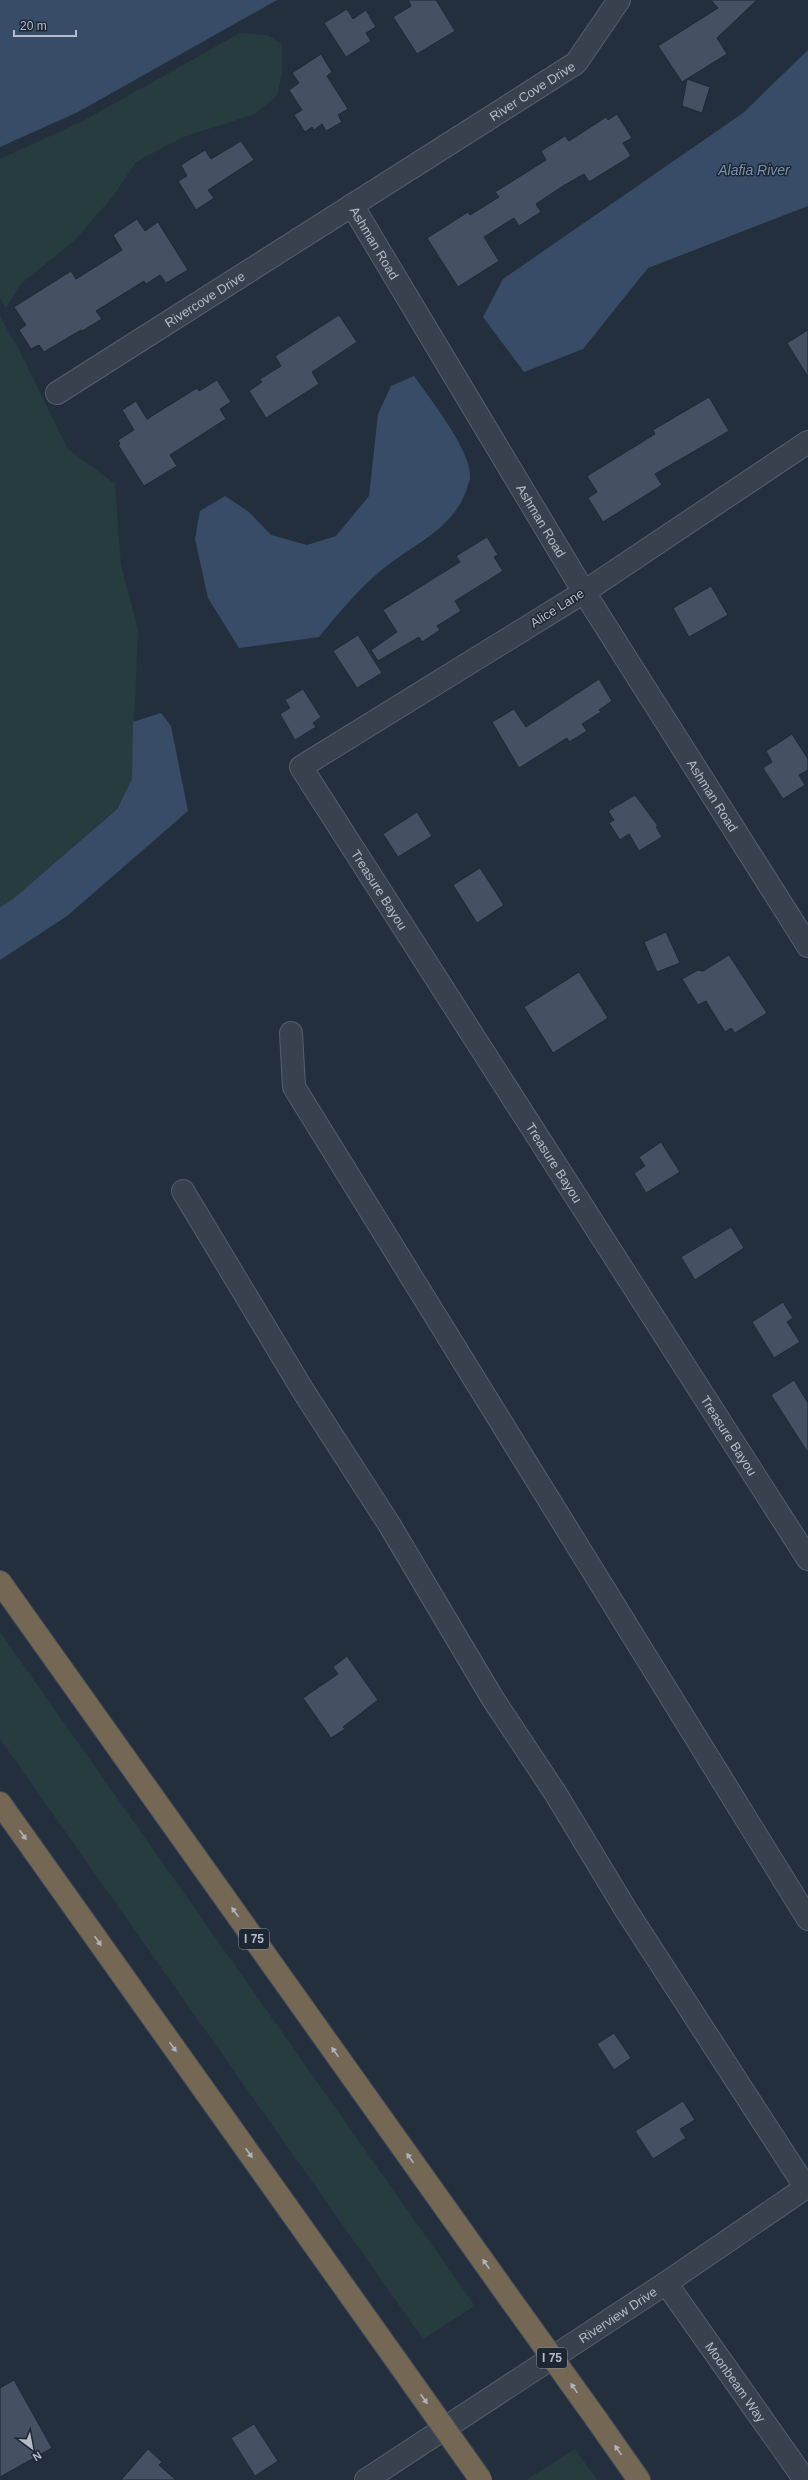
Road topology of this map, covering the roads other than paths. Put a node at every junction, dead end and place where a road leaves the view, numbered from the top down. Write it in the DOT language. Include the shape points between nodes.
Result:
graph roads {
  1 [pos="619,0"];
  2 [pos="465,133"];
  3 [pos="352,205"];
  4 [pos="57,393"];
  5 [pos="808,442"];
  6 [pos="584,592"];
  7 [pos="301,767"];
  8 [pos="808,946"];
  9 [pos="291,1033"];
  10 [pos="183,1191"];
  11 [pos="808,1559"];
  12 [pos="0,1582"];
  13 [pos="0,1803"];
  14 [pos="808,1919"];
  15 [pos="807,2187"];
  16 [pos="666,2283"];
  17 [pos="366,2480"];
  18 [pos="481,2480"];
  19 [pos="639,2480"];
  20 [pos="805,2480"];
  1 -- 2 [label="street, River Cove Drive" via="576,63"];
  2 -- 3 [label="street, Ashman Road"];
  3 -- 4 [label="street, Rivercove Drive"];
  3 -- 6 [label="street, Ashman Road"];
  5 -- 6 [label="street, Alice Lane"];
  6 -- 7 [label="street, Alice Lane"];
  6 -- 8 [label="street, Ashman Road"];
  7 -- 11 [label="street, Treasure Bayou"];
  9 -- 14 [label="street" via="294,1087"];
  10 -- 15 [label="street" via="302,1389 393,1531 493,1699 554,1791 626,1910"];
  19 -- 12 [label="highway, I 75, one-way, bridge"];
  13 -- 18 [label="highway, one-way, bridge"];
  15 -- 16 [label="street, Riverview Drive"];
  16 -- 17 [label="street, Riverview Drive"];
  16 -- 20 [label="street, Moonbeam Way"];
}
